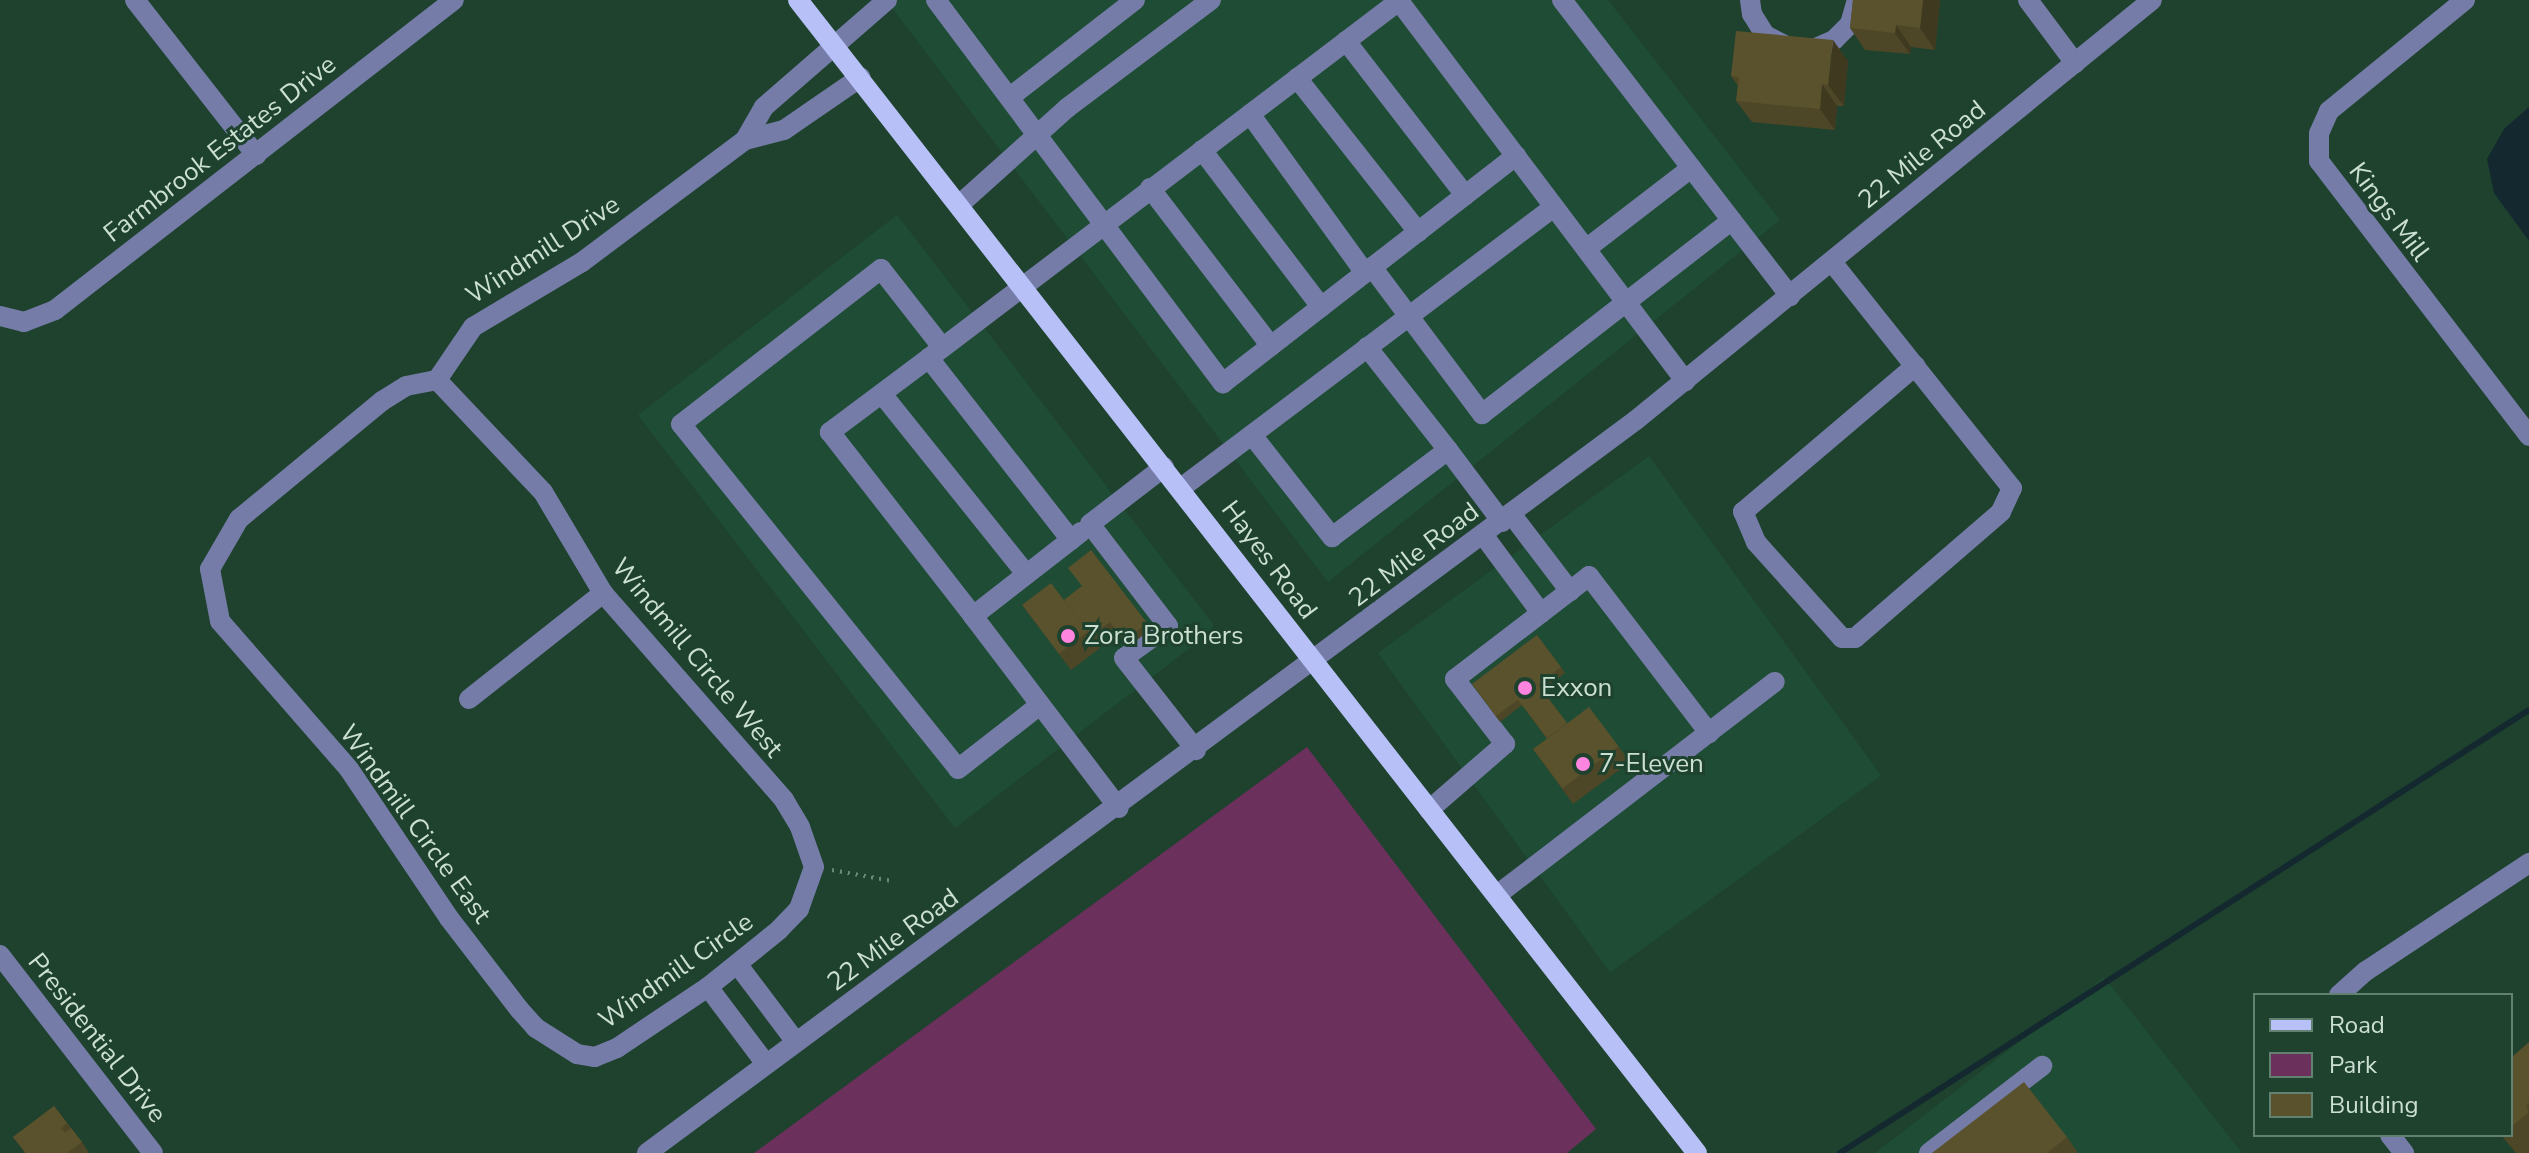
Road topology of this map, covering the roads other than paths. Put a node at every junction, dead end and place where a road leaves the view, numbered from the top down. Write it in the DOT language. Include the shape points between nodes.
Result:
graph roads {
  1 [pos="135,0"];
  2 [pos="454,0"];
  3 [pos="798,0"];
  4 [pos="887,0"];
  5 [pos="936,0"];
  6 [pos="1135,0"];
  7 [pos="1211,0"];
  8 [pos="1562,0"];
  9 [pos="1750,0"];
  10 [pos="1857,0"];
  11 [pos="2028,0"];
  12 [pos="2152,0"];
  13 [pos="2465,0"];
  14 [pos="1346,41"];
  15 [pos="834,42"];
  16 [pos="2075,63"];
  17 [pos="861,77"];
  18 [pos="1297,78"];
  19 [pos="1010,97"];
  20 [pos="1250,114"];
  21 [pos="1040,138"];
  22 [pos="745,140"];
  23 [pos="1202,150"];
  24 [pos="256,155"];
  25 [pos="1516,156"];
  26 [pos="1691,168"];
  27 [pos="1150,188"];
  28 [pos="1465,195"];
  29 [pos="959,205"];
  30 [pos="1554,207"];
  31 [pos="1732,220"];
  32 [pos="1102,224"];
  33 [pos="1418,232"];
  34 [pos="1586,249"];
  35 [pos="1832,262"];
  36 [pos="1369,270"];
  37 [pos="1021,285"];
  38 [pos="1790,296"];
  39 [pos="1625,301"];
  40 [pos="1321,307"];
  41 [pos="1408,316"];
  42 [pos="5,318"];
  43 [pos="1271,346"];
  44 [pos="1367,347"];
  45 [pos="936,353"];
  46 [pos="1915,366"];
  47 [pos="437,380"];
  48 [pos="1685,381"];
  49 [pos="882,394"];
  50 [pos="1252,435"];
  51 [pos="2529,436"];
  52 [pos="1448,450"];
  53 [pos="1164,467"];
  54 [pos="1181,488"];
  55 [pos="1507,518"];
  56 [pos="1090,524"];
  57 [pos="1484,536"];
  58 [pos="1071,540"];
  59 [pos="1026,574"];
  60 [pos="1570,591"];
  61 [pos="603,593"];
  62 [pos="1541,613"];
  63 [pos="973,616"];
  64 [pos="1314,662"];
  65 [pos="1775,682"];
  66 [pos="469,699"];
  67 [pos="1040,705"];
  68 [pos="1709,733"];
  69 [pos="1196,750"];
  70 [pos="1119,808"];
  71 [pos="1429,810"];
  72 [pos="2529,863"];
  73 [pos="814,867"];
  74 [pos="1497,895"];
  75 [pos="0,955"];
  76 [pos="738,965"];
  77 [pos="708,987"];
  78 [pos="2341,993"];
  79 [pos="796,1042"];
  80 [pos="577,1054"];
  81 [pos="766,1064"];
  82 [pos="2042,1066"];
  83 [pos="2392,1137"];
  84 [pos="153,1153"];
  85 [pos="647,1153"];
  86 [pos="1697,1153"];
  87 [pos="1929,1153"];
  88 [pos="2404,1153"];
  1 -- 24 [label="street"];
  2 -- 24 [label="street, Farmbrook Estates Drive"];
  3 -- 15 [label="main road, Hayes Road"];
  4 -- 15 [label="street, Windmill Drive"];
  5 -- 19 [label="street"];
  6 -- 19 [label="street"];
  7 -- 21 [label="street" via="1067,108"];
  8 -- 26 [label="street"];
  9 -- 10 [label="street" via="1765,35 1790,48 1834,40 1850,24"];
  11 -- 16 [label="street"];
  12 -- 16 [label="street, 22 Mile Road"];
  13 -- 51 [label="street, Kings Mill" via="2329,111 2319,133 2319,161"];
  14 -- 18 [label="street"];
  14 -- 25 [label="street" via="1399,1"];
  14 -- 28 [label="street"];
  15 -- 17 [label="main road, Hayes Road"];
  15 -- 22 [label="street, Windmill Drive" via="764,107"];
  16 -- 35 [label="street, 22 Mile Road"];
  17 -- 22 [label="street, Windmill Drive" via="784,130"];
  17 -- 29 [label="main road, Hayes Road"];
  18 -- 20 [label="street"];
  18 -- 33 [label="street"];
  19 -- 21 [label="street"];
  20 -- 23 [label="street"];
  20 -- 36 [label="street"];
  21 -- 29 [label="street"];
  21 -- 32 [label="street"];
  22 -- 47 [label="street, Windmill Drive" via="582,262 473,327"];
  23 -- 27 [label="street"];
  23 -- 40 [label="street"];
  24 -- 42 [label="street, Farmbrook Estates Drive" via="55,310 33,320"];
  25 -- 28 [label="street"];
  25 -- 30 [label="street"];
  26 -- 31 [label="street"];
  26 -- 34 [label="street"];
  27 -- 32 [label="street"];
  27 -- 43 [label="street"];
  28 -- 33 [label="street"];
  29 -- 37 [label="main road, Hayes Road"];
  30 -- 34 [label="street"];
  30 -- 41 [label="street"];
  31 -- 38 [label="street"];
  31 -- 39 [label="street"];
  32 -- 37 [label="street"];
  32 -- 43 [label="street" via="1223,383"];
  33 -- 36 [label="street"];
  34 -- 39 [label="street"];
  35 -- 38 [label="street, 22 Mile Road"];
  35 -- 46 [label="street"];
  36 -- 40 [label="street"];
  36 -- 41 [label="street"];
  37 -- 45 [label="street"];
  37 -- 53 [label="main road, Hayes Road"];
  38 -- 48 [label="street, 22 Mile Road"];
  39 -- 41 [label="street" via="1482,414"];
  39 -- 48 [label="street"];
  40 -- 43 [label="street"];
  41 -- 44 [label="street"];
  44 -- 50 [label="street"];
  44 -- 52 [label="street"];
  45 -- 49 [label="street"];
  45 -- 58 [label="street"];
  45 -- 67 [label="street" via="881,269 681,424 958,769"];
  46 -- 46 [label="street" via="2006,476 2009,501 1855,638 1842,638 1756,542 1743,512"];
  47 -- 61 [label="street, Windmill Circle West" via="543,492"];
  47 -- 80 [label="street, Windmill Circle East" via="406,386 382,401 239,519 210,569 220,621 349,769 449,918 519,1009 536,1028"];
  48 -- 55 [label="street, 22 Mile Road"];
  49 -- 59 [label="street"];
  49 -- 63 [label="street" via="830,432"];
  50 -- 52 [label="street" via="1332,537"];
  50 -- 54 [label="street"];
  52 -- 55 [label="street"];
  53 -- 54 [label="main road, Hayes Road"];
  53 -- 56 [label="street"];
  54 -- 64 [label="main road, Hayes Road"];
  55 -- 57 [label="street, 22 Mile Road"];
  55 -- 60 [label="street"];
  56 -- 58 [label="street"];
  56 -- 69 [label="street" via="1168,626 1124,658"];
  57 -- 62 [label="street"];
  57 -- 64 [label="street, 22 Mile Road"];
  58 -- 59 [label="street"];
  59 -- 63 [label="street"];
  60 -- 62 [label="street"];
  60 -- 68 [label="street" via="1589,576"];
  61 -- 66 [label="street"];
  61 -- 73 [label="street, Windmill Circle West" via="784,800"];
  62 -- 71 [label="street" via="1455,679 1505,744"];
  63 -- 67 [label="street"];
  64 -- 69 [label="street, 22 Mile Road"];
  64 -- 71 [label="main road, Hayes Road"];
  65 -- 68 [label="street"];
  67 -- 70 [label="street"];
  68 -- 74 [label="street"];
  69 -- 70 [label="street, 22 Mile Road"];
  70 -- 79 [label="street, 22 Mile Road"];
  71 -- 74 [label="main road, Hayes Road"];
  72 -- 78 [label="street"];
  73 -- 76 [label="street, Windmill Circle" via="799,909"];
  74 -- 86 [label="main road, Hayes Road"];
  75 -- 84 [label="street, Presidential Drive"];
  76 -- 77 [label="street, Windmill Circle"];
  76 -- 79 [label="street"];
  77 -- 80 [label="street, Windmill Circle" via="617,1048 595,1057"];
  77 -- 81 [label="street"];
  79 -- 81 [label="street, 22 Mile Road"];
  81 -- 85 [label="street, 22 Mile Road"];
  82 -- 87 [label="street"];
  83 -- 88 [label="street"];
}
